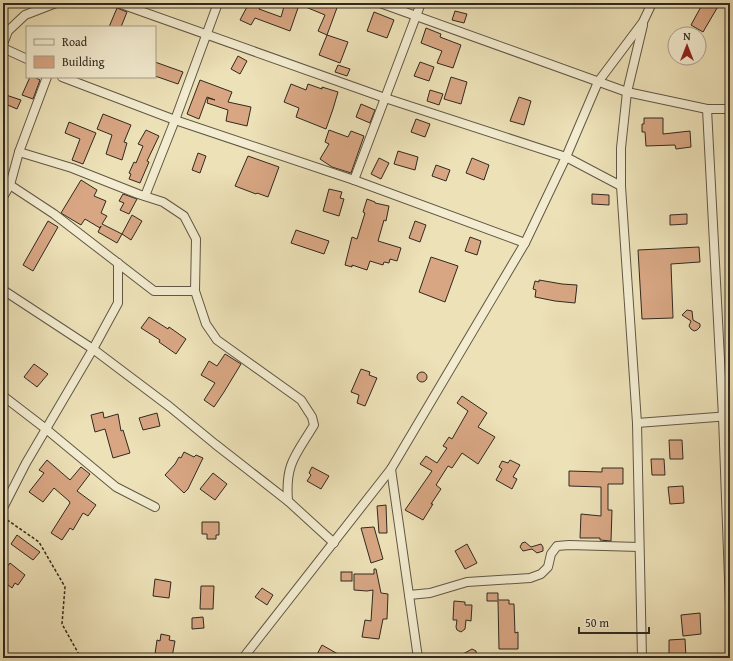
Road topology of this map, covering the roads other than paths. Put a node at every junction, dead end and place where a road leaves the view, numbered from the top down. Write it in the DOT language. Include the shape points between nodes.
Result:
graph roads {
  1 [pos="56,3"];
  2 [pos="118,3"];
  3 [pos="218,3"];
  4 [pos="380,3"];
  5 [pos="421,3"];
  6 [pos="652,3"];
  7 [pos="416,16"];
  8 [pos="643,22"];
  9 [pos="206,33"];
  10 [pos="3,44"];
  11 [pos="3,48"];
  12 [pos="26,59"];
  13 [pos="47,78"];
  14 [pos="65,78"];
  15 [pos="598,82"];
  16 [pos="627,92"];
  17 [pos="384,98"];
  18 [pos="707,109"];
  19 [pos="730,109"];
  20 [pos="175,120"];
  21 [pos="19,152"];
  22 [pos="566,157"];
  23 [pos="3,179"];
  24 [pos="354,180"];
  25 [pos="10,185"];
  26 [pos="622,186"];
  27 [pos="3,196"];
  28 [pos="145,196"];
  29 [pos="525,242"];
  30 [pos="118,263"];
  31 [pos="3,290"];
  32 [pos="195,291"];
  33 [pos="93,349"];
  34 [pos="3,396"];
  35 [pos="726,417"];
  36 [pos="637,423"];
  37 [pos="46,429"];
  38 [pos="391,469"];
  39 [pos="288,501"];
  40 [pos="155,507"];
  41 [pos="3,508"];
  42 [pos="334,543"];
  43 [pos="640,547"];
  44 [pos="408,595"];
  45 [pos="730,606"];
  46 [pos="243,658"];
  47 [pos="418,658"];
  48 [pos="642,658"];
  1 -- 10 [label="street" via="25,16 8,32"];
  2 -- 9 [label="street"];
  3 -- 9 [label="street"];
  4 -- 7 [label="street"];
  5 -- 7 [label="street"];
  6 -- 8 [label="street"];
  7 -- 15 [label="street"];
  7 -- 17 [label="street"];
  8 -- 15 [label="street"];
  8 -- 16 [label="street"];
  9 -- 17 [label="street"];
  9 -- 20 [label="street"];
  11 -- 12 [label="street"];
  13 -- 21 [label="street"];
  14 -- 20 [label="street"];
  15 -- 16 [label="street"];
  15 -- 22 [label="street"];
  16 -- 18 [label="street"];
  16 -- 26 [label="street" via="621,148"];
  17 -- 22 [label="street"];
  17 -- 24 [label="street"];
  18 -- 19 [label="street"];
  18 -- 35 [label="street"];
  20 -- 24 [label="street"];
  20 -- 28 [label="street"];
  21 -- 25 [label="street"];
  21 -- 28 [label="street"];
  22 -- 26 [label="street"];
  22 -- 29 [label="street"];
  23 -- 25 [label="street"];
  24 -- 29 [label="street"];
  25 -- 27 [label="street"];
  25 -- 30 [label="street" via="54,214"];
  26 -- 36 [label="street"];
  28 -- 32 [label="street" via="162,202 184,216 196,239"];
  29 -- 38 [label="street"];
  30 -- 32 [label="street" via="154,291"];
  30 -- 33 [label="street" via="118,303"];
  31 -- 33 [label="street"];
  32 -- 39 [label="street" via="206,324 217,340 301,400 312,417 314,425 297,451 288,471"];
  33 -- 37 [label="street"];
  33 -- 39 [label="street"];
  34 -- 37 [label="street"];
  35 -- 36 [label="street"];
  35 -- 45 [label="street"];
  36 -- 43 [label="street"];
  37 -- 40 [label="street" via="116,487"];
  37 -- 41 [label="street"];
  38 -- 42 [label="street"];
  38 -- 44 [label="street"];
  39 -- 42 [label="street"];
  42 -- 46 [label="street"];
  43 -- 44 [label="street" via="557,546 551,554 548,567 541,574 530,578 468,582 430,593"];
  43 -- 48 [label="street"];
  44 -- 47 [label="street"];
}
